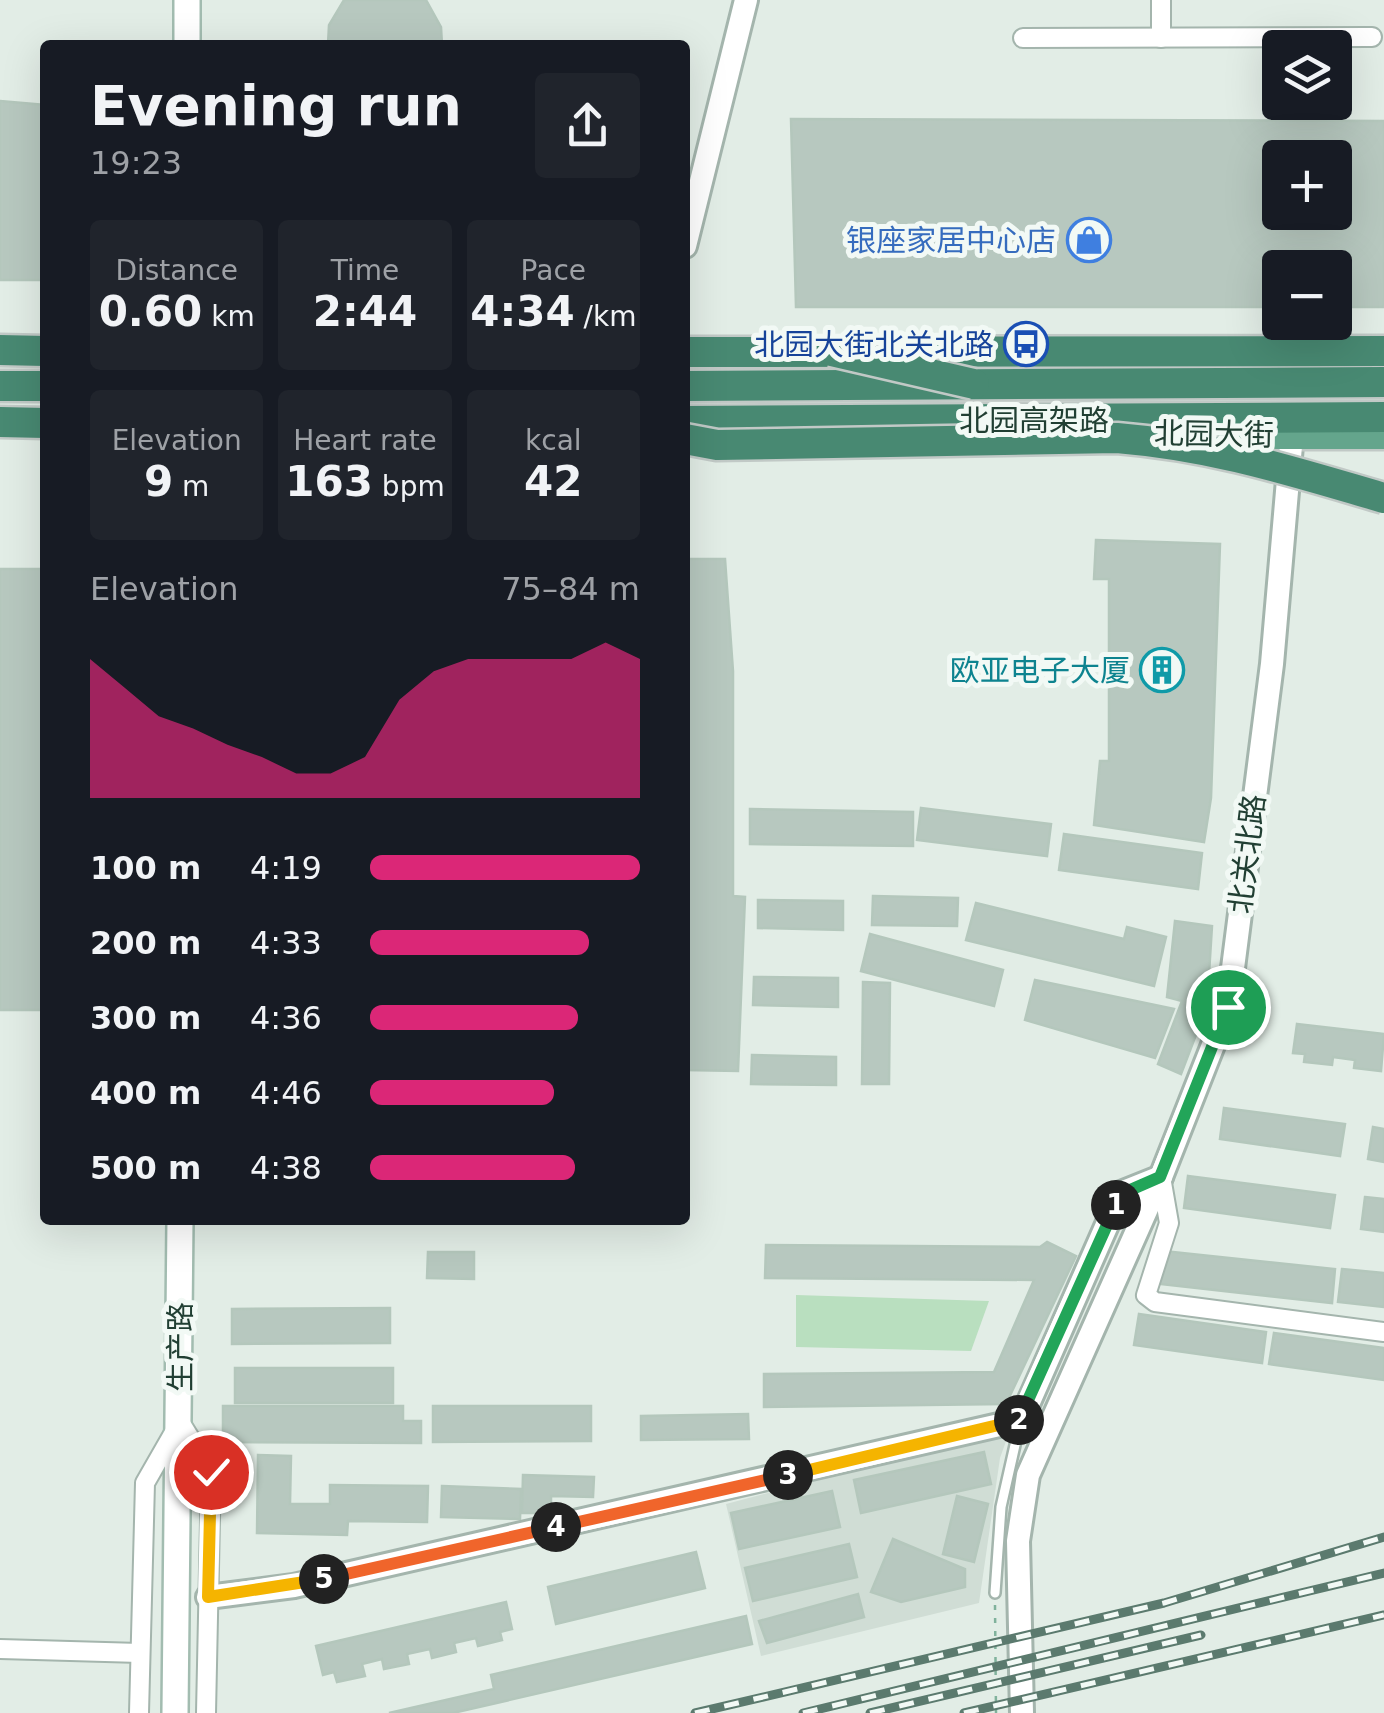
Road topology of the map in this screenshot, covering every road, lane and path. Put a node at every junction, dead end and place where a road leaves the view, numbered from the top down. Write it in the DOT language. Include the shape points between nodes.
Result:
graph roads {
  1 [pos="187,0"];
  2 [pos="746,0"];
  3 [pos="1161,0"];
  4 [pos="1372,37"];
  5 [pos="1023,38"];
  6 [pos="1161,38"];
  7 [pos="186,40"];
  8 [pos="690,226"];
  9 [pos="0,350"];
  10 [pos="40,351"];
  11 [pos="831,351"];
  12 [pos="1384,351"];
  13 [pos="690,355"];
  14 [pos="690,355"];
  15 [pos="1384,364"];
  16 [pos="0,365"];
  17 [pos="40,365"];
  18 [pos="1384,382"];
  19 [pos="974,384"];
  20 [pos="0,386"];
  21 [pos="40,386"];
  22 [pos="690,386"];
  23 [pos="1384,417"];
  24 [pos="960,420"];
  25 [pos="690,421"];
  26 [pos="0,422"];
  27 [pos="40,422"];
  28 [pos="0,434"];
  29 [pos="1292,434"];
  30 [pos="1384,434"];
  31 [pos="40,436"];
  32 [pos="690,438"];
  33 [pos="1117,438"];
  34 [pos="690,439"];
  35 [pos="824,445"];
  36 [pos="1384,498"];
  37 [pos="1384,520"];
  38 [pos="1160,1177"];
  39 [pos="180,1225"];
  40 [pos="1384,1332"];
  41 [pos="1021,1420"];
  42 [pos="180,1422"];
  43 [pos="995,1592"];
  44 [pos="208,1597"];
  45 [pos="0,1650"];
  46 [pos="140,1653"];
  47 [pos="139,1713"];
  48 [pos="174,1713"];
  49 [pos="206,1713"];
  50 [pos="996,1713"];
  51 [pos="1022,1713"];
  1 -- 7 [label="main road"];
  2 -- 8 [label="street"];
  3 -- 6 [label="street"];
  4 -- 6 [label="street"];
  5 -- 6 [label="street"];
  9 -- 10 [label="highway"];
  11 -- 12 [label="highway, bridge"];
  11 -- 13 [label="highway"];
  11 -- 19 [label="highway, bridge"];
  14 -- 15 [label="main road"];
  16 -- 17 [label="main road"];
  18 -- 19 [label="highway, 北园高架路"];
  19 -- 22 [label="highway, 北园高架路, bridge"];
  20 -- 21 [label="highway"];
  23 -- 24 [label="highway, 北园高架路"];
  24 -- 25 [label="highway, 北园高架路"];
  24 -- 35 [label="highway, bridge"];
  26 -- 27 [label="highway"];
  28 -- 31 [label="main road"];
  29 -- 30 [label="main road, 北园大街"];
  29 -- 32 [label="main road, 北园大街" via="980,427"];
  29 -- 38 [label="street, 北关北路" via="1272,664 1228,1007"];
  33 -- 35 [label="highway, bridge"];
  33 -- 36 [label="highway, bridge" via="1222,450"];
  33 -- 37 [label="highway, bridge"];
  34 -- 35 [label="highway, bridge"];
  38 -- 40 [label="street" via="1169,1223 1146,1296"];
  38 -- 41 [label="street" via="1121,1194"];
  38 -- 51 [label="street, 北关北路" via="1028,1475 1018,1541"];
  39 -- 42 [label="main road, 生产路"];
  41 -- 43 [label="lane" via="1002,1507"];
  41 -- 44 [label="street" via="294,1586"];
  42 -- 44 [label="street" via="211,1472"];
  42 -- 46 [label="street" via="145,1483"];
  42 -- 48 [label="main road, 生产路"];
  43 -- 50 [label="path"];
  44 -- 49 [label="street"];
  45 -- 46 [label="street"];
  46 -- 47 [label="street"];
}
